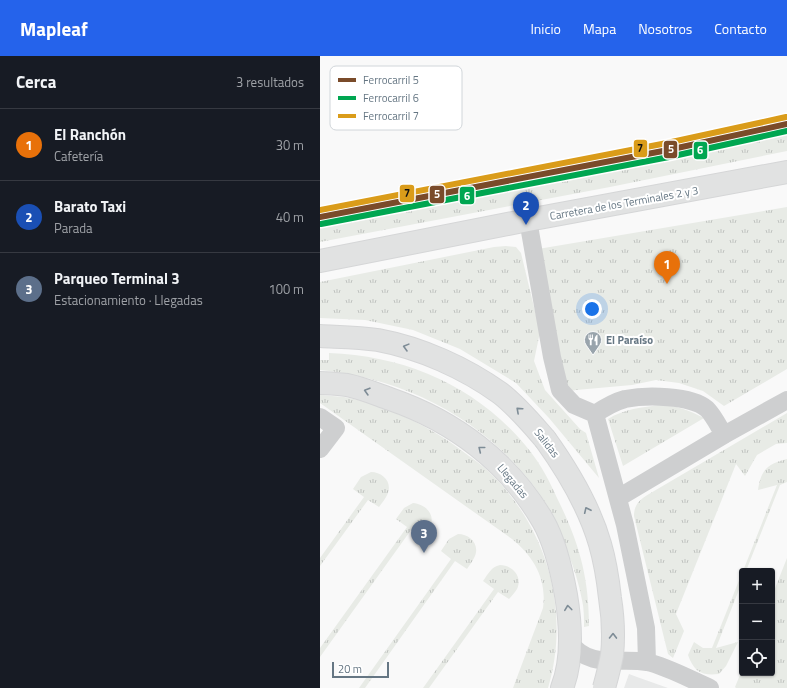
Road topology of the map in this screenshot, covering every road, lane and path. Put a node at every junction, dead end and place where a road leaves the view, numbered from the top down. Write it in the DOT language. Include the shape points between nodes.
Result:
graph roads {
  1 [pos="787,172"];
  2 [pos="528,220"];
  3 [pos="320,261"];
  4 [pos="320,336"];
  5 [pos="320,382"];
  6 [pos="787,400"];
  7 [pos="595,414"];
  8 [pos="320,417"];
  9 [pos="724,435"];
  10 [pos="320,449"];
  11 [pos="618,498"];
  12 [pos="569,642"];
  13 [pos="596,660"];
  14 [pos="647,662"];
  15 [pos="564,683"];
  16 [pos="604,688"];
  17 [pos="710,688"];
  1 -- 2 [label="main road, Carretera de los Terminales 2 y 3"];
  2 -- 3 [label="main road, Carretera de los Terminales 2 y 3"];
  2 -- 7 [label="lane" via="560,390 574,404"];
  16 -- 4 [label="main road, Salidas, one-way, bridge" via="612,656 613,634 610,592 601,544 576,488 545,439 525,415 501,394 439,358 378,340"];
  12 -- 5 [label="main road, Llegadas, one-way" via="566,594 551,538 544,521 514,480 497,462 459,432 407,404 347,385"];
  6 -- 9 [label="lane"];
  7 -- 9 [label="lane" via="625,399 668,397 693,403 707,410"];
  7 -- 11 [label="lane"];
  8 -- 10 [label="lane" via="336,428"];
  9 -- 11 [label="lane"];
  11 -- 14 [label="lane" via="646,628"];
  12 -- 13 [label="lane" via="584,656"];
  12 -- 15 [label="main road, Llegadas"];
  13 -- 14 [label="lane"];
  13 -- 15 [label="lane" via="582,665"];
  14 -- 17 [label="lane"];
}
